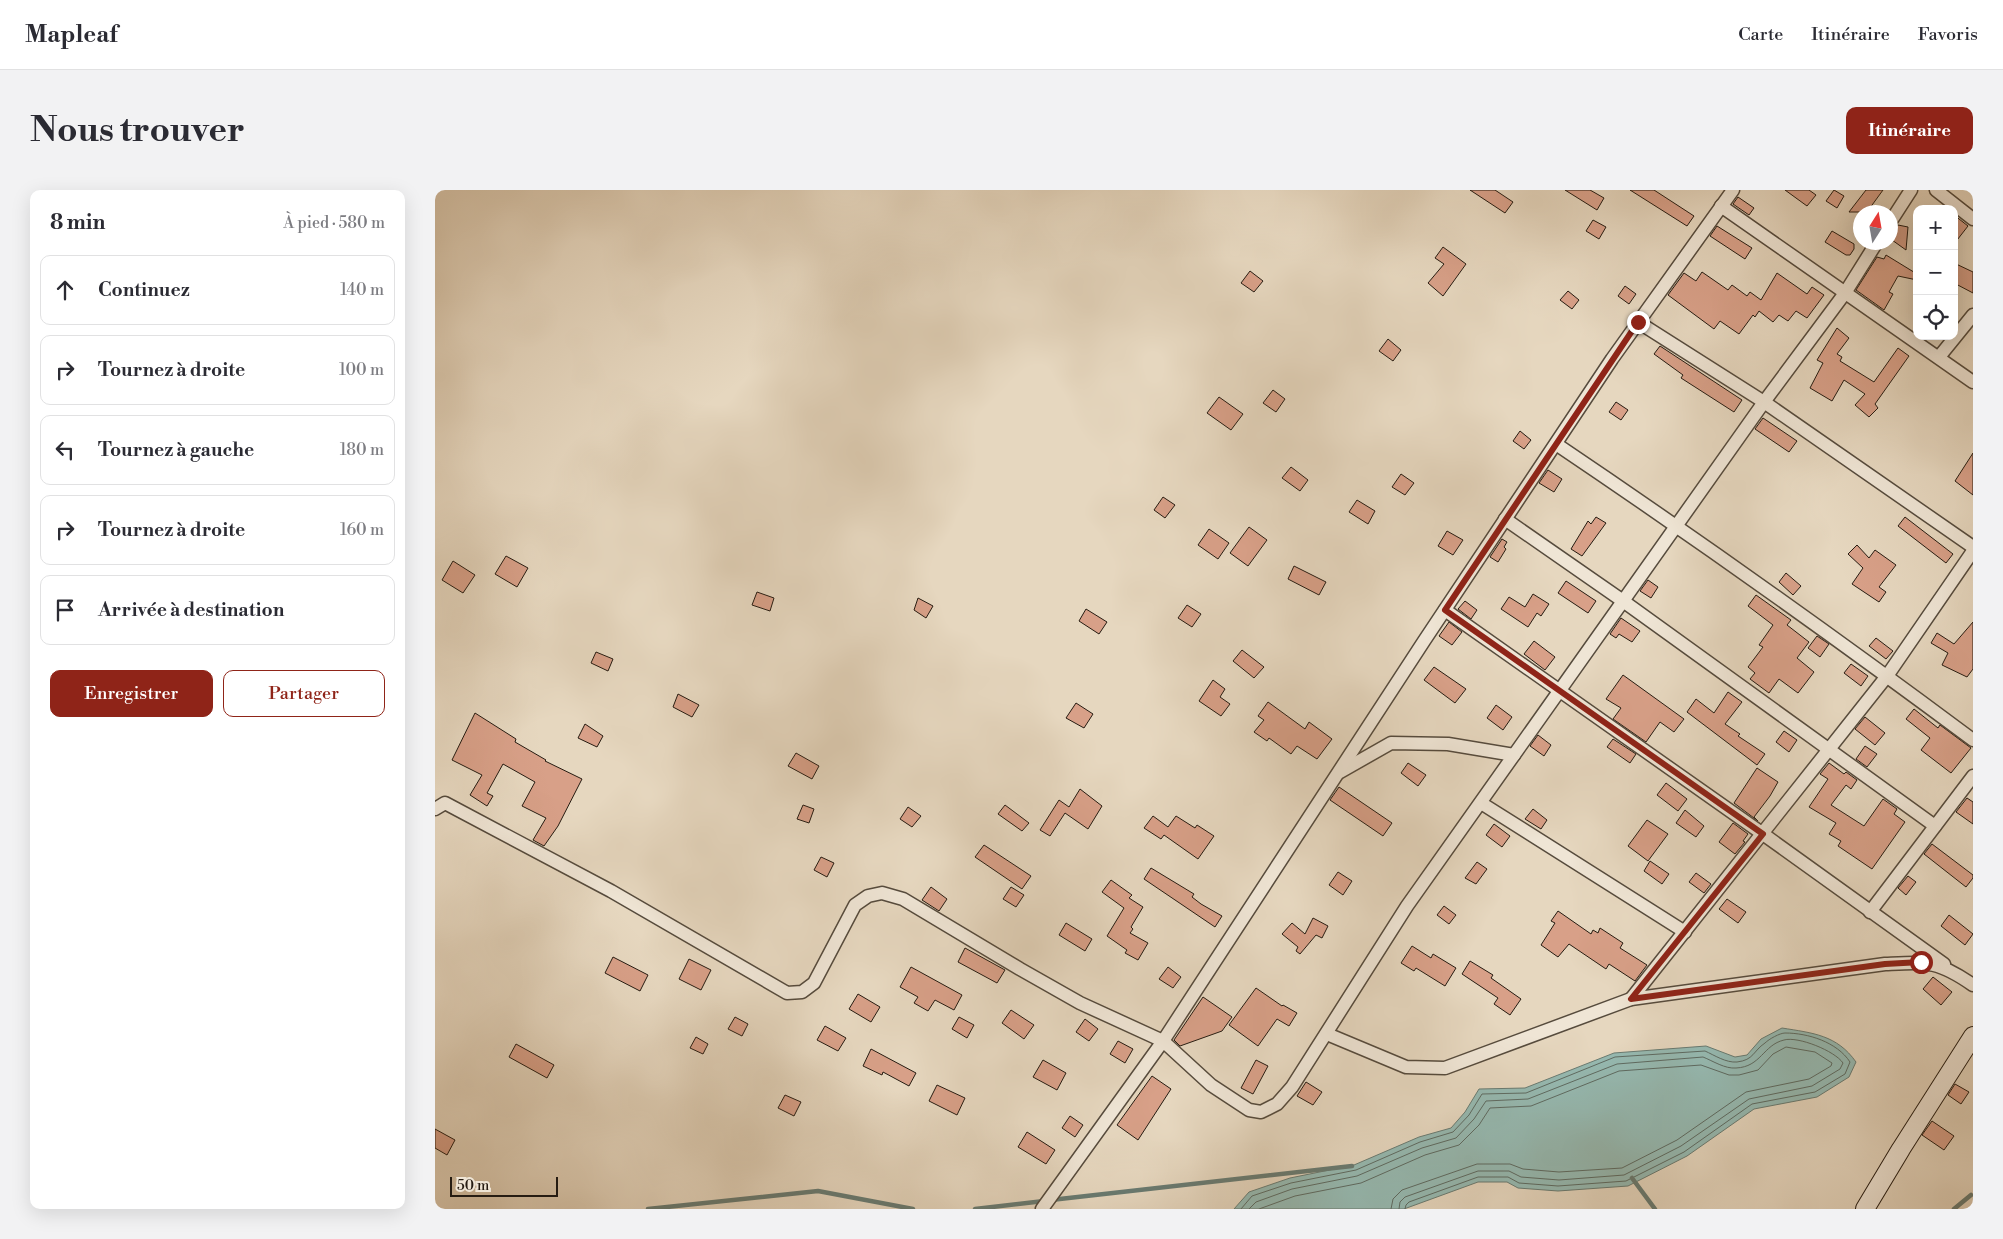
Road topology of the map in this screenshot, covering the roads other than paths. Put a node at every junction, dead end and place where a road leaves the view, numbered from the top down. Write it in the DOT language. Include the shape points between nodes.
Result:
graph roads {
  1 [pos="1733,190"];
  2 [pos="1911,190"];
  3 [pos="1936,190"];
  4 [pos="1721,206"];
  5 [pos="1898,210"];
  6 [pos="1973,219"];
  7 [pos="1872,250"];
  8 [pos="1845,293"];
  9 [pos="1973,315"];
  10 [pos="1638,322"];
  11 [pos="1939,357"];
  12 [pos="1973,382"];
  13 [pos="1764,402"];
  14 [pos="1556,444"];
  15 [pos="1505,519"];
  16 [pos="1677,526"];
  17 [pos="1973,549"];
  18 [pos="1623,601"];
  19 [pos="1445,610"];
  20 [pos="1887,676"];
  21 [pos="1559,692"];
  22 [pos="1973,740"];
  23 [pos="1829,748"];
  24 [pos="1514,755"];
  25 [pos="1337,774"];
  26 [pos="1973,776"];
  27 [pos="1481,802"];
  28 [pos="438,803"];
  29 [pos="1935,826"];
  30 [pos="1763,834"];
  31 [pos="1869,912"];
  32 [pos="1685,932"];
  33 [pos="1954,971"];
  34 [pos="1973,985"];
  35 [pos="1631,999"];
  36 [pos="1327,1034"];
  37 [pos="1973,1036"];
  38 [pos="1163,1041"];
  39 [pos="1042,1209"];
  40 [pos="1865,1209"];
  1 -- 4 [label="street"];
  2 -- 5 [label="street"];
  3 -- 6 [label="street"];
  4 -- 8 [label="street"];
  4 -- 10 [label="street"];
  7 -- 8 [label="street"];
  8 -- 11 [label="street"];
  8 -- 13 [label="street"];
  9 -- 11 [label="street"];
  10 -- 13 [label="street"];
  10 -- 14 [label="street"];
  11 -- 12 [label="street"];
  13 -- 16 [label="street"];
  13 -- 17 [label="street"];
  14 -- 15 [label="street"];
  14 -- 16 [label="street"];
  15 -- 18 [label="street"];
  15 -- 19 [label="street"];
  16 -- 18 [label="street"];
  16 -- 20 [label="street"];
  17 -- 20 [label="street"];
  18 -- 21 [label="street"];
  18 -- 23 [label="street"];
  19 -- 21 [label="street"];
  19 -- 25 [label="street"];
  20 -- 22 [label="street"];
  20 -- 23 [label="street"];
  21 -- 24 [label="street"];
  21 -- 30 [label="street"];
  23 -- 29 [label="street"];
  23 -- 30 [label="street"];
  24 -- 25 [label="street" via="1448,744 1391,743"];
  24 -- 27 [label="street"];
  25 -- 38 [label="street"];
  26 -- 29 [label="street"];
  27 -- 32 [label="street"];
  27 -- 36 [label="street" via="1407,906"];
  28 -- 38 [label="street" via="611,891 787,992 802,992 814,983 855,905 867,896 882,893 903,899 1080,1003"];
  29 -- 31 [label="street"];
  30 -- 31 [label="street"];
  30 -- 32 [label="street"];
  31 -- 33 [label="street"];
  32 -- 35 [label="street"];
  33 -- 34 [label="street"];
  33 -- 35 [label="street" via="1921,962 1885,964"];
  35 -- 36 [label="street" via="1445,1068 1406,1066"];
  36 -- 38 [label="street" via="1277,1104 1261,1112 1249,1110 1211,1085"];
  37 -- 40 [label="street"];
  38 -- 39 [label="street"];
}
